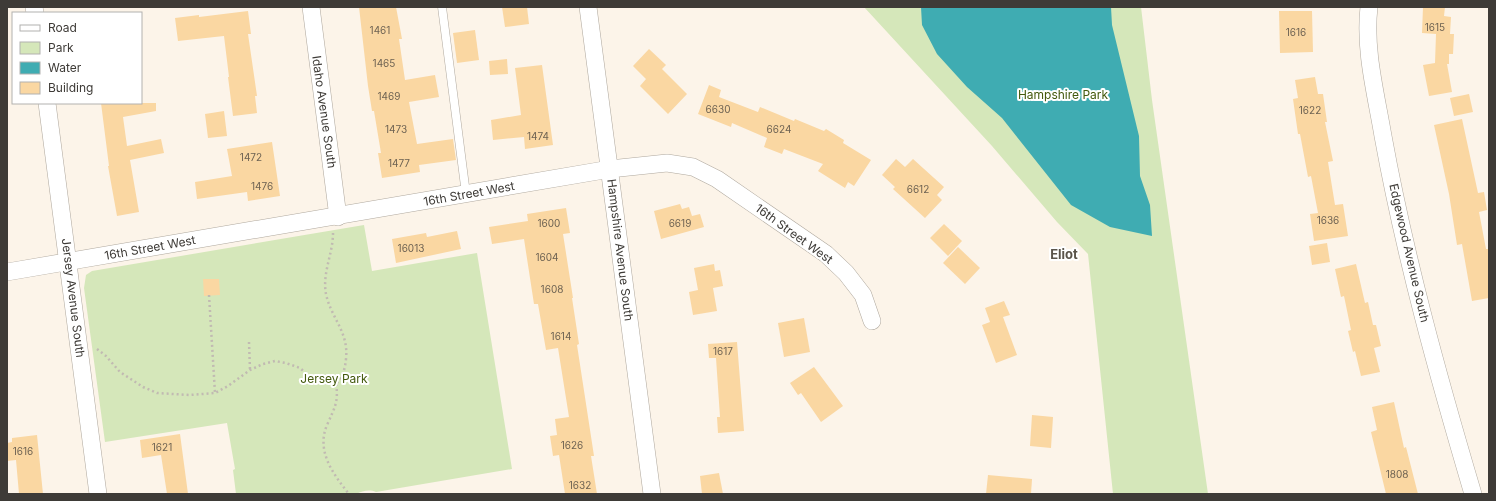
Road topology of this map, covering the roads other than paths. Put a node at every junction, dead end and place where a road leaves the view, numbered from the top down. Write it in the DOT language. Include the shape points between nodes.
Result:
graph roads {
  1 [pos="311,7"];
  2 [pos="442,7"];
  3 [pos="588,7"];
  4 [pos="1368,7"];
  5 [pos="47,104"];
  6 [pos="610,169"];
  7 [pos="466,194"];
  8 [pos="335,217"];
  9 [pos="68,262"];
  10 [pos="7,272"];
  11 [pos="872,321"];
  12 [pos="98,494"];
  13 [pos="652,494"];
  14 [pos="1473,494"];
  1 -- 8 [label="street, Idaho Avenue South"];
  2 -- 7 [label="lane"];
  3 -- 6 [label="street, Hampshire Avenue South"];
  4 -- 14 [label="street, Edgewood Avenue South" via="1370,63 1410,266 1439,381"];
  5 -- 9 [label="street, Jersey Avenue South"];
  6 -- 7 [label="street, 16th Street West"];
  6 -- 11 [label="street, 16th Street West" via="667,163 693,167 717,179 826,254 846,273 863,295"];
  6 -- 13 [label="street, Hampshire Avenue South"];
  7 -- 8 [label="street, 16th Street West"];
  8 -- 9 [label="street, 16th Street West"];
  9 -- 10 [label="street, 16th Street West"];
  9 -- 12 [label="street, Jersey Avenue South"];
}
